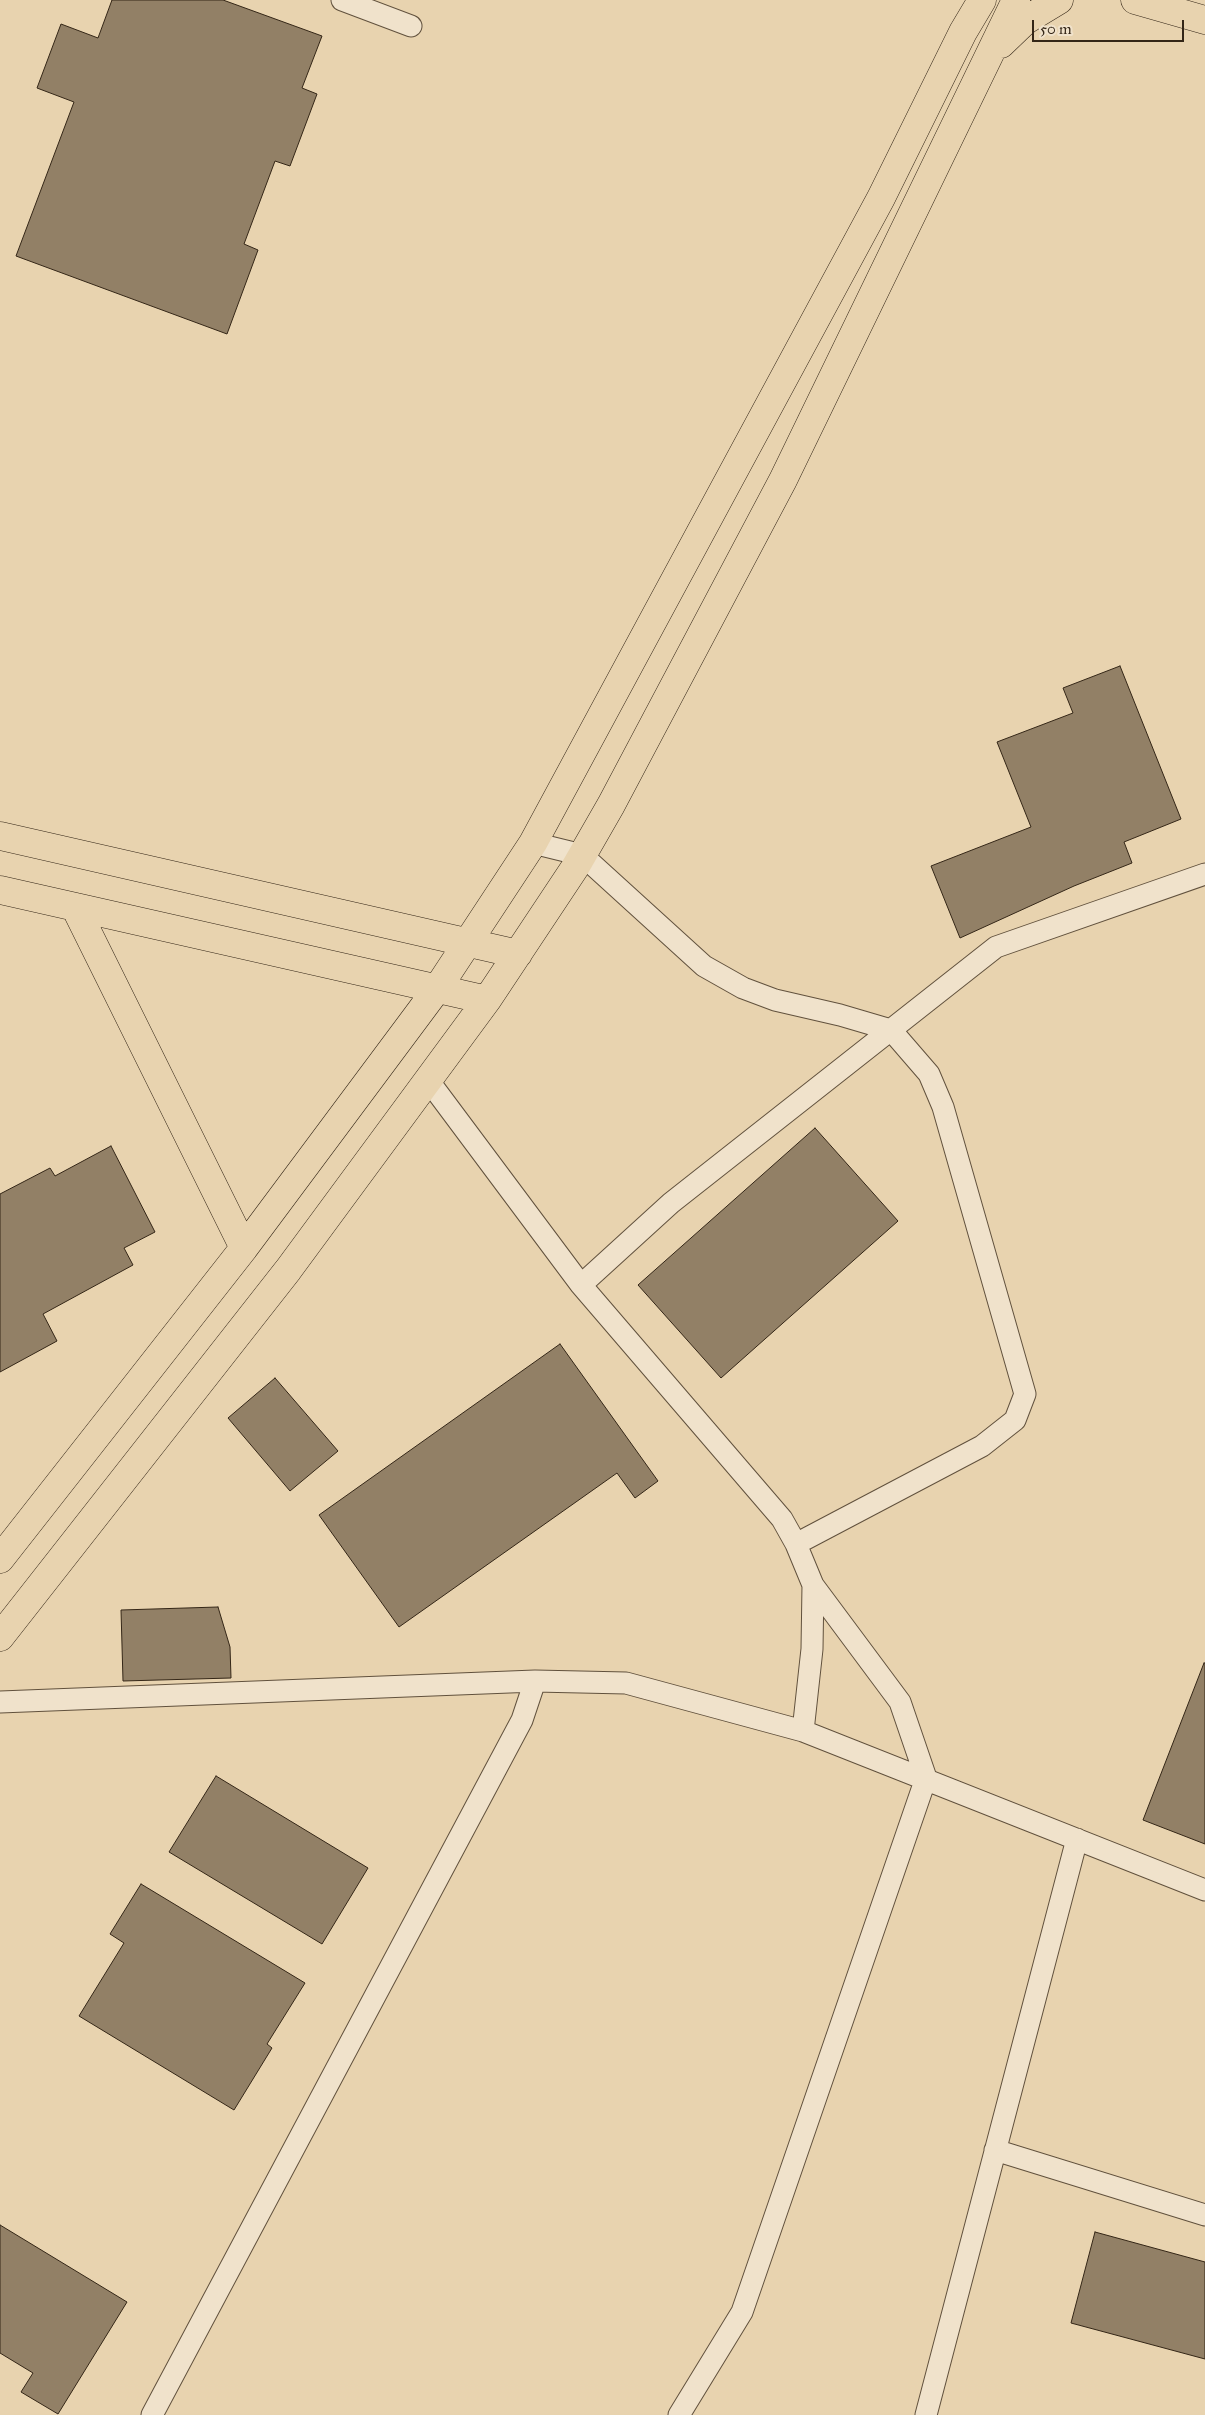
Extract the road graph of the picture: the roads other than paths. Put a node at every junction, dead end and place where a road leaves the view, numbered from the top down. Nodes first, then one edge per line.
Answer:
1 (342, 0) edge
2 (968, 0) edge
3 (982, 0) edge
4 (1016, 0) edge
5 (1060, 0) edge
6 (1135, 0) edge
7 (1176, 0) edge
8 (1205, 19) edge
9 (411, 26) dead end
10 (963, 32) junction
11 (990, 53) junction
12 (0, 836) edge
13 (533, 843) junction
14 (582, 856) junction
15 (1205, 874) edge
16 (0, 890) edge
17 (75, 907) junction
18 (467, 942) junction
19 (518, 954) junction
20 (437, 989) junction
21 (487, 1000) junction
22 (891, 1030) junction
23 (428, 1080) junction
24 (244, 1248) junction
25 (581, 1285) junction
26 (796, 1544) junction
27 (0, 1559) edge
28 (813, 1585) junction
29 (0, 1637) edge
30 (535, 1681) junction
31 (0, 1702) edge
32 (803, 1731) junction
33 (926, 1778) junction
34 (1077, 1838) junction
35 (1205, 1890) edge
36 (995, 2150) junction
37 (1205, 2214) edge
38 (152, 2415) edge
39 (679, 2415) edge
40 (926, 2415) edge

1 - 9 street
2 - 10 main road
3 - 10 main road
4 - 11 main road
5 - 11 main road
6 - 8 main road
7 - 8 main road
10 - 13 main road
11 - 14 main road
12 - 18 main road
13 - 14 street
13 - 18 main road
14 - 19 main road
14 - 22 street
15 - 22 street
16 - 17 main road
17 - 20 main road
17 - 24 main road
18 - 19 main road
18 - 20 main road
19 - 21 main road
20 - 21 main road
20 - 24 main road
21 - 23 main road
22 - 25 street
22 - 26 street
23 - 25 street
23 - 29 main road
24 - 27 main road
25 - 26 street
26 - 28 street
28 - 32 street
28 - 33 street
30 - 31 street
30 - 32 street
30 - 38 street
32 - 33 street
33 - 34 street
33 - 39 street
34 - 35 street
34 - 36 street
36 - 37 street
36 - 40 street

